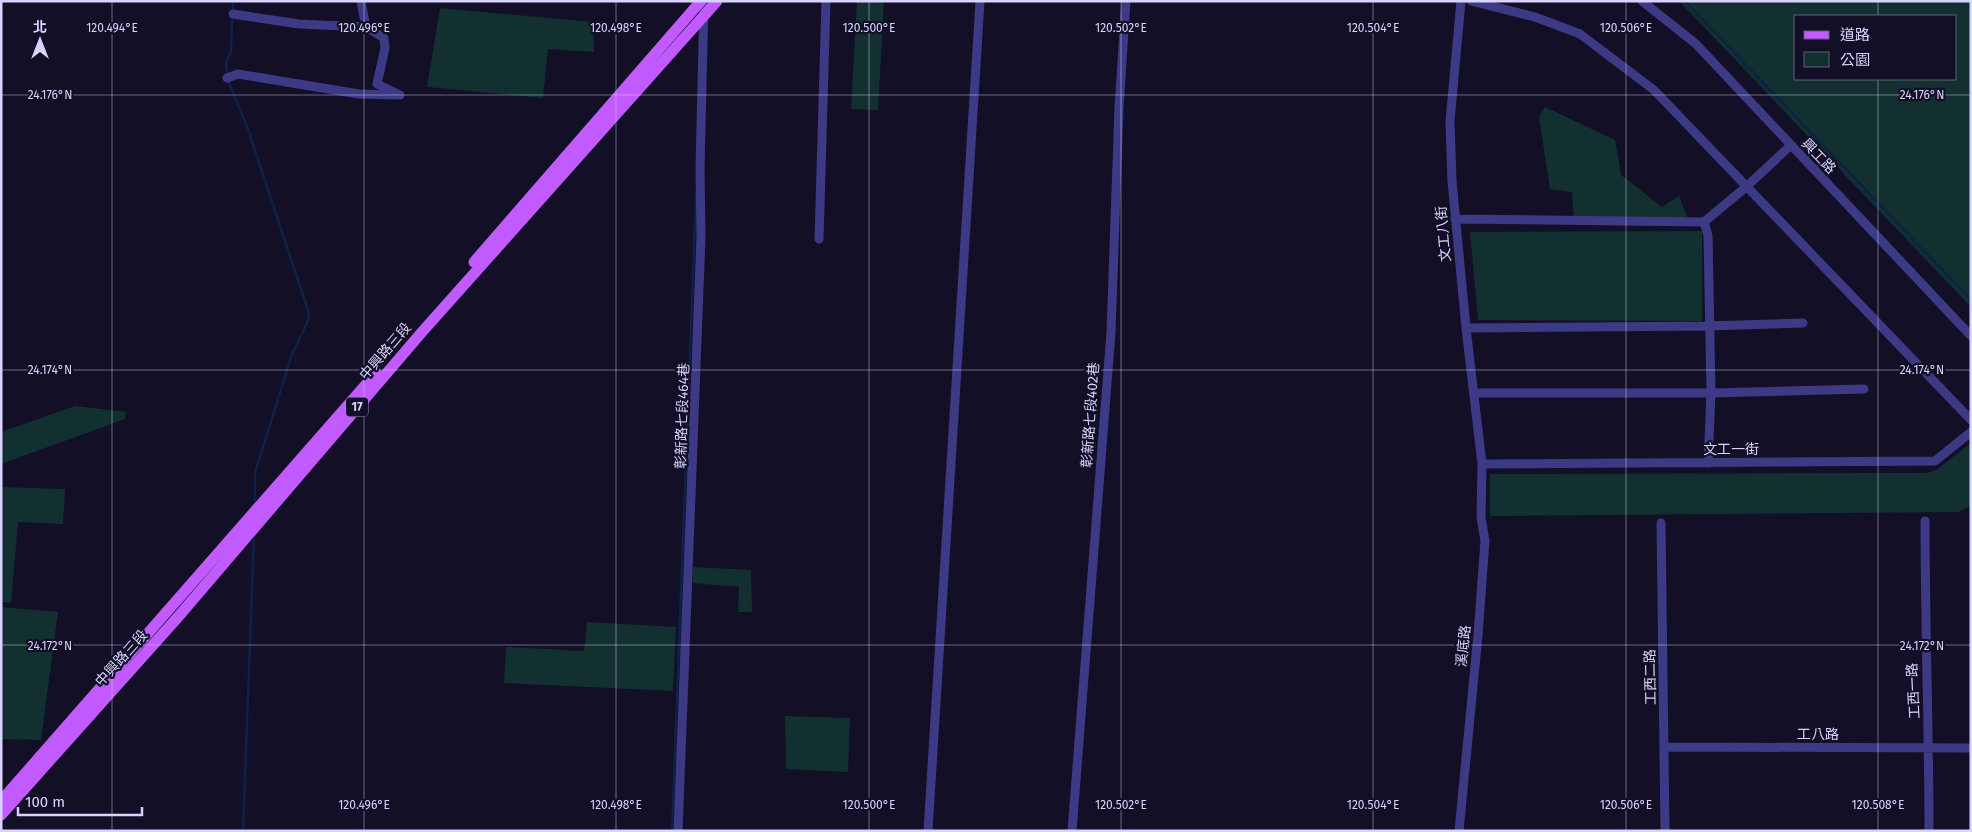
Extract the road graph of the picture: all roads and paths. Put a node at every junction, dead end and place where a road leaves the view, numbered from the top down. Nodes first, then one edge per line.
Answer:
1 (361, 1) edge
2 (702, 1) edge
3 (717, 1) edge
4 (826, 1) edge
5 (980, 1) edge
6 (1126, 1) edge
7 (1461, 1) edge
8 (1471, 1) edge
9 (1642, 1) edge
10 (233, 14) dead end
11 (704, 18) junction
12 (366, 27) junction
13 (227, 78) dead end
14 (1790, 146) junction
15 (1746, 187) junction
16 (1455, 220) junction
17 (1704, 222) junction
18 (819, 239) dead end
19 (1803, 323) dead end
20 (1708, 326) junction
21 (1466, 328) junction
22 (1971, 336) edge
23 (1864, 389) dead end
24 (1475, 393) junction
25 (1711, 393) junction
26 (1971, 420) edge
27 (1971, 432) edge
28 (1708, 463) junction
29 (1482, 464) junction
30 (1924, 521) dead end
31 (1662, 523) dead end
32 (1665, 747) junction
33 (1929, 748) junction
34 (1971, 748) edge
35 (1, 801) edge
36 (1, 815) edge
37 (678, 831) edge
38 (928, 831) edge
39 (1072, 831) edge
40 (1459, 831) edge
41 (1665, 831) edge
42 (1929, 831) edge

1 - 12 street
2 - 11 street, 彰新路七段464巷
2 - 35 main road, 中興路三段 / 17
3 - 11 main road, 中興路三段 / 17
4 - 18 street
5 - 38 street
6 - 39 street, 彰新路七段402巷
7 - 16 street, 文工八街
8 - 15 street
9 - 14 street, 興工路
10 - 12 street
11 - 36 main road, 中興路三段 / 17
11 - 37 street, 彰新路七段464巷
12 - 13 street
14 - 15 street
14 - 22 street, 興工路
15 - 17 street
15 - 26 street
16 - 17 street
16 - 21 street, 文工八街
17 - 20 street
19 - 20 street
20 - 21 street
20 - 25 street
21 - 24 street, 文工八街
23 - 25 street
24 - 25 street
24 - 29 street, 文工八街
25 - 28 street
27 - 28 street, 文工一街
28 - 29 street, 文工一街
29 - 40 street, 溪底路
30 - 33 street, 工西一路
31 - 32 street, 工西二路
32 - 33 street, 工八路
32 - 41 street, 工西二路
33 - 34 street, 工八路
33 - 42 street, 工西一路

